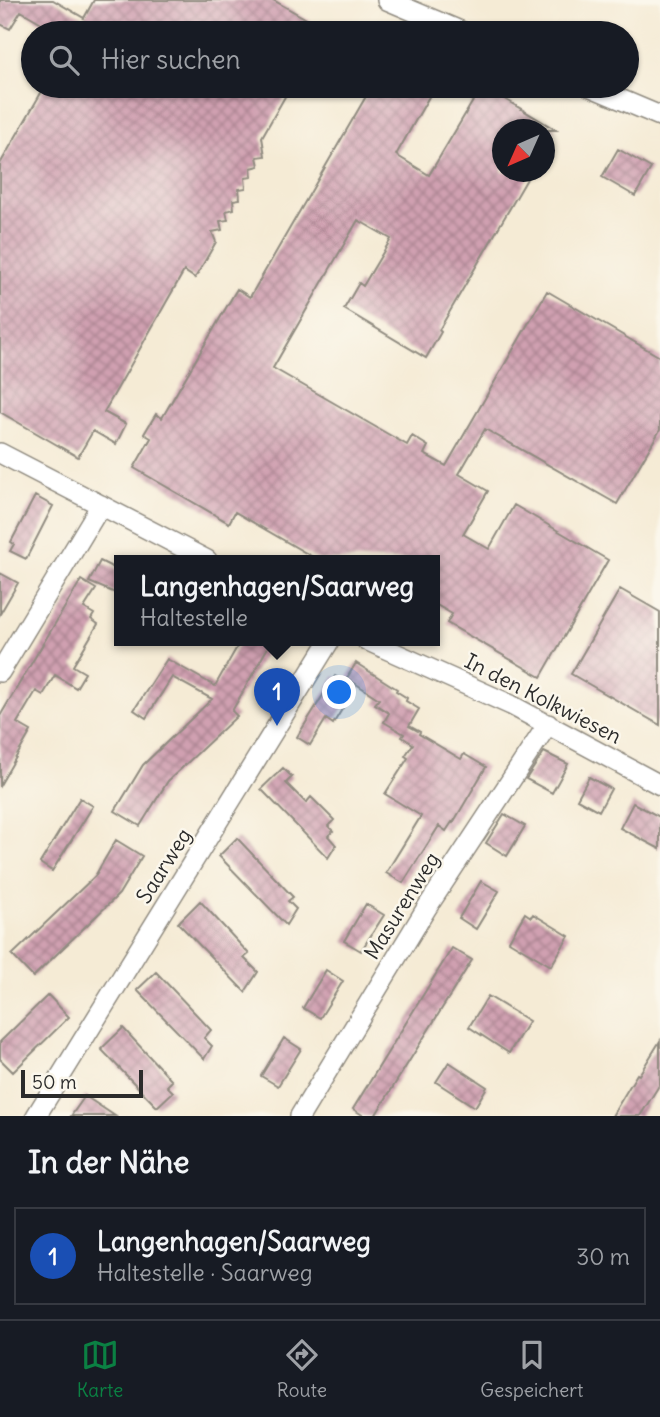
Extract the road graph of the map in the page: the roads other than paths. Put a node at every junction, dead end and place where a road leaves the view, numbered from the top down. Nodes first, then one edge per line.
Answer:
1 (387, 0) edge
2 (437, 21) edge
3 (617, 98) edge
4 (660, 116) edge
5 (0, 453) edge
6 (101, 505) junction
7 (197, 555) edge
8 (326, 646) edge
9 (379, 646) edge
10 (0, 672) edge
11 (548, 724) junction
12 (660, 785) edge
13 (36, 1116) edge
14 (300, 1116) edge

1 - 2 street
3 - 4 street
5 - 6 street
6 - 7 street
6 - 10 street
8 - 13 street, Saarweg
9 - 11 street, In den Kolkwiesen
11 - 12 street, In den Kolkwiesen
11 - 14 street, Masurenweg

